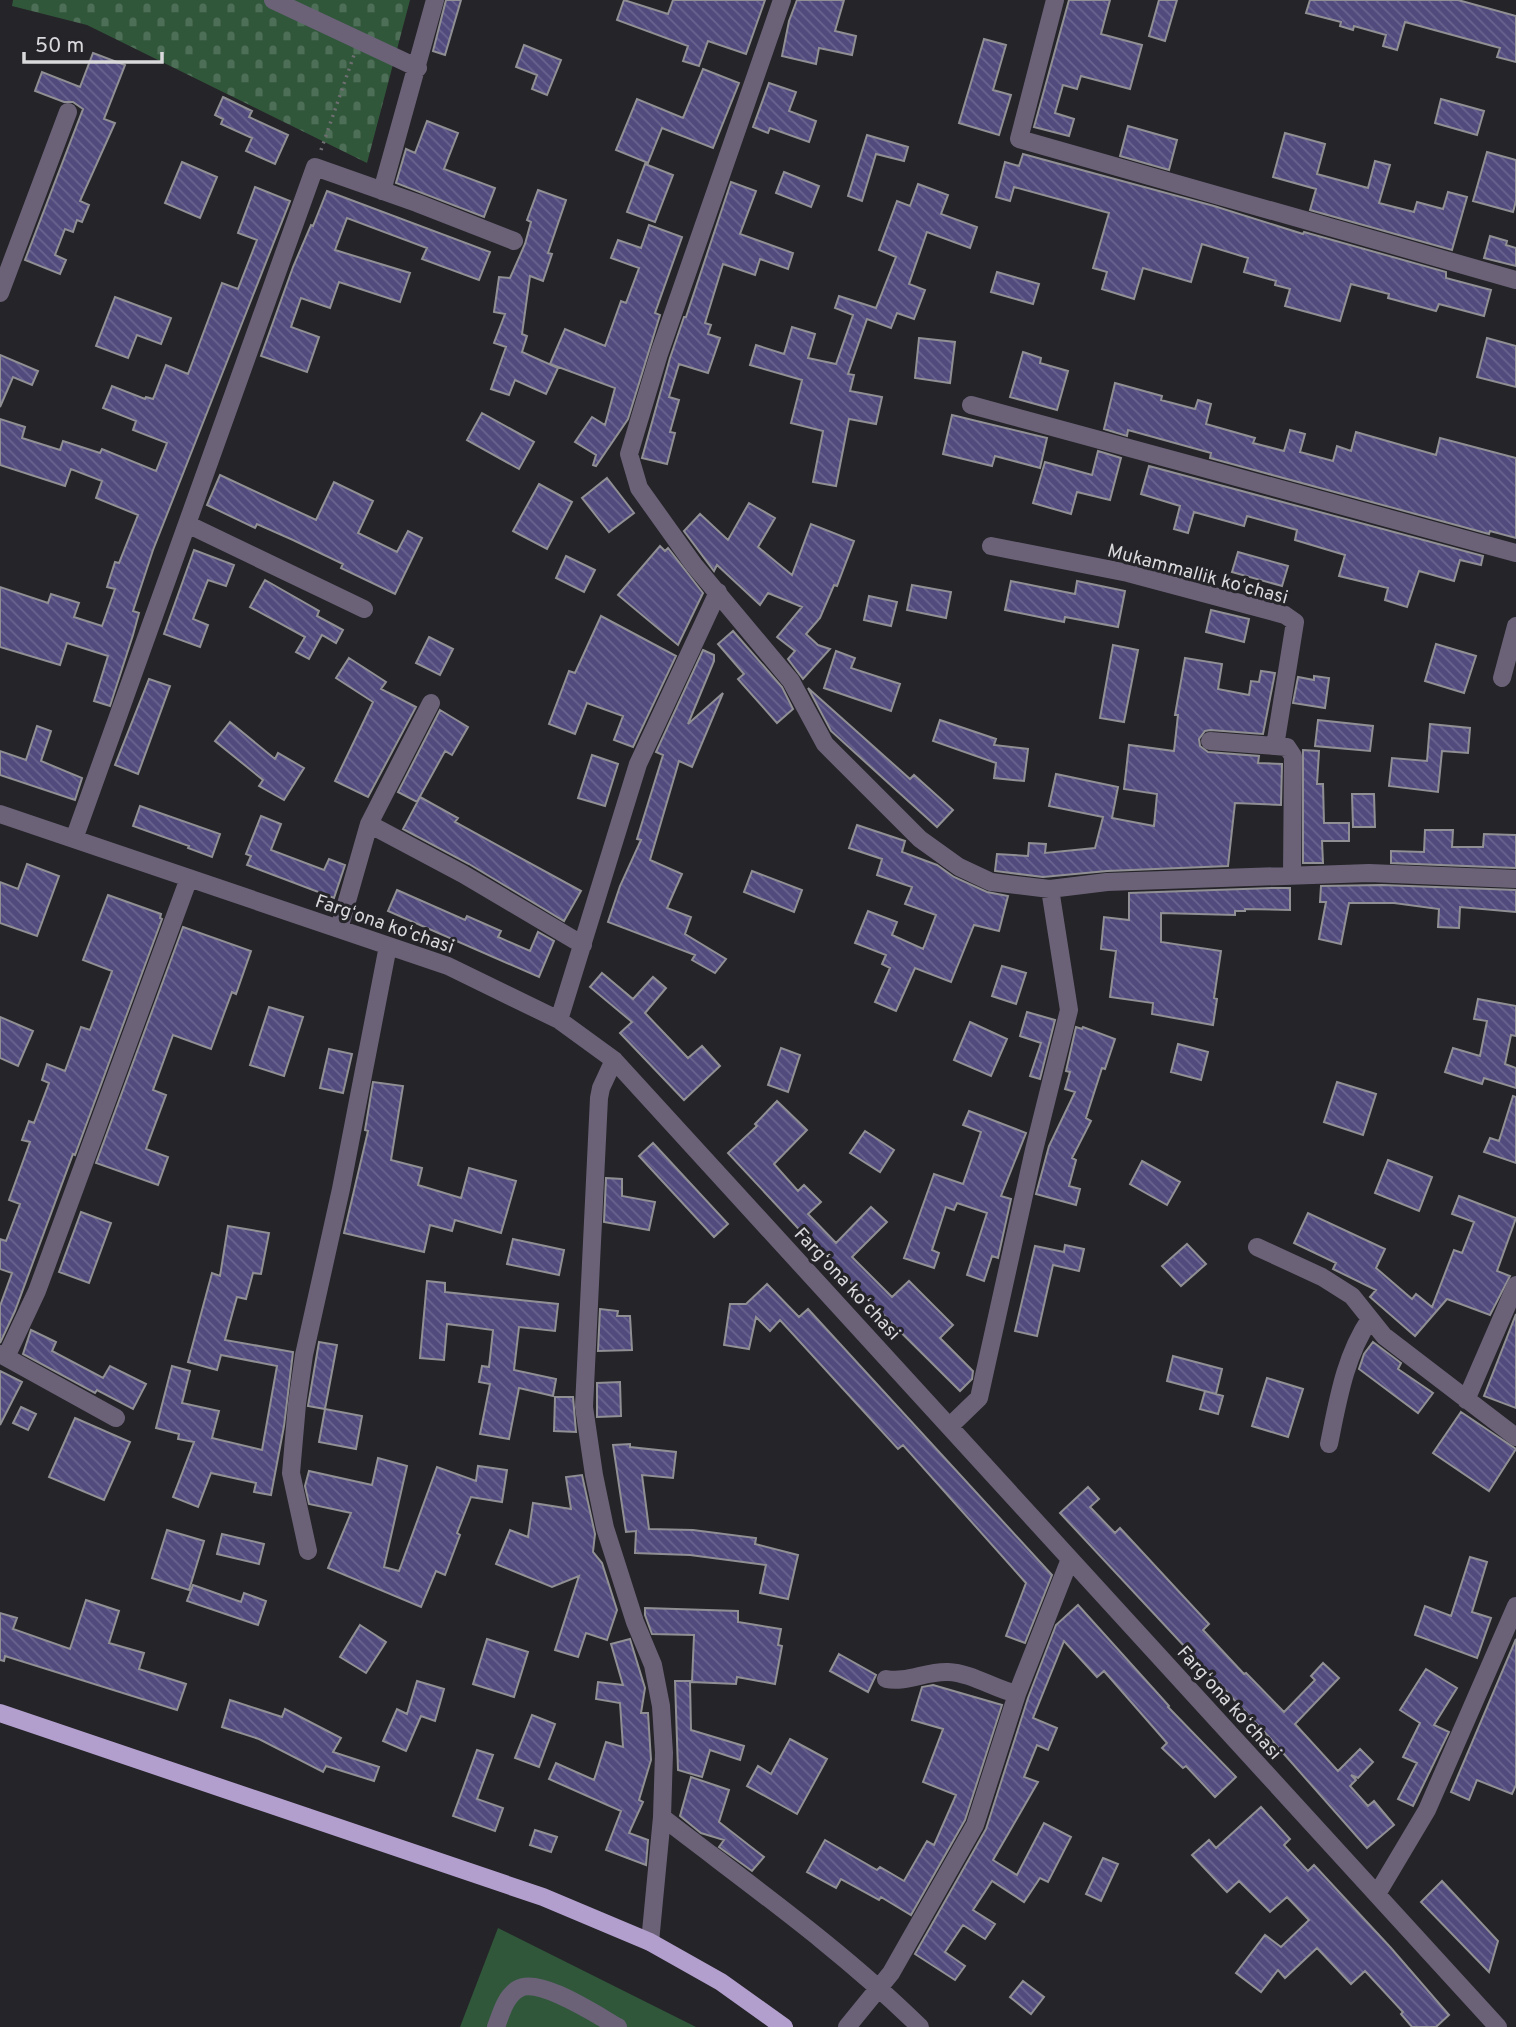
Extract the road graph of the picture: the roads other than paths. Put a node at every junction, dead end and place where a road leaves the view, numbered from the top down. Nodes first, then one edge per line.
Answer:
1 (273, 0) edge
2 (435, 0) edge
3 (782, 0) edge
4 (1055, 0) edge
5 (418, 68) junction
6 (68, 112) dead end
7 (382, 191) junction
8 (514, 241) dead end
9 (1516, 280) edge
10 (0, 293) edge
11 (971, 405) dead end
12 (187, 524) junction
13 (991, 546) dead end
14 (1516, 553) edge
15 (718, 592) junction
16 (364, 609) dead end
17 (1516, 626) edge
18 (1502, 678) dead end
19 (431, 703) dead end
20 (1210, 741) dead end
21 (1275, 746) junction
22 (0, 814) edge
23 (369, 824) junction
24 (74, 839) junction
25 (1292, 875) junction
26 (189, 878) junction
27 (1516, 879) edge
28 (1050, 889) junction
29 (340, 929) junction
30 (583, 945) junction
31 (388, 946) junction
32 (559, 1020) junction
33 (614, 1060) junction
34 (1257, 1247) dead end
35 (1516, 1285) edge
36 (1370, 1319) junction
37 (3, 1356) edge
38 (1466, 1400) junction
39 (116, 1418) dead end
40 (950, 1426) junction
41 (1516, 1437) edge
42 (1328, 1444) dead end
43 (308, 1551) dead end
44 (1070, 1559) junction
45 (1516, 1606) edge
46 (886, 1679) dead end
47 (1017, 1694) junction
48 (0, 1713) edge
49 (662, 1817) junction
50 (1377, 1894) junction
51 (650, 1942) junction
52 (879, 1987) junction
53 (496, 2027) edge
54 (618, 2027) edge
55 (784, 2027) edge
56 (847, 2027) edge
57 (920, 2027) edge
58 (1498, 2027) edge

1 - 5 street
2 - 5 street
3 - 15 street
4 - 9 street
5 - 7 street
6 - 10 street
7 - 8 street
7 - 12 street
11 - 14 street
12 - 16 street
12 - 24 street
13 - 21 street, Mukammallik koʻchasi
15 - 28 street
15 - 30 street
17 - 18 street
19 - 23 street
20 - 21 street
21 - 25 street
22 - 24 street, Fargʻona koʻchasi
23 - 29 street
23 - 30 street
24 - 26 street, Fargʻona koʻchasi
25 - 27 street
25 - 28 street
26 - 29 street, Fargʻona koʻchasi
26 - 37 street
28 - 40 street
29 - 31 street, Fargʻona koʻchasi
30 - 32 street
31 - 32 street, Fargʻona koʻchasi
31 - 43 street
32 - 33 street, Fargʻona koʻchasi
33 - 40 street, Fargʻona koʻchasi
33 - 49 street
34 - 36 street
35 - 38 street
36 - 38 street
36 - 42 street
37 - 39 street
38 - 41 street
40 - 44 street, Fargʻona koʻchasi
44 - 47 street
44 - 50 street, Fargʻona koʻchasi
45 - 50 street
46 - 47 street
47 - 52 street
48 - 51 main road
49 - 51 street
49 - 52 street
50 - 58 street, Fargʻona koʻchasi
51 - 55 main road
52 - 56 street
52 - 57 street
53 - 54 street

